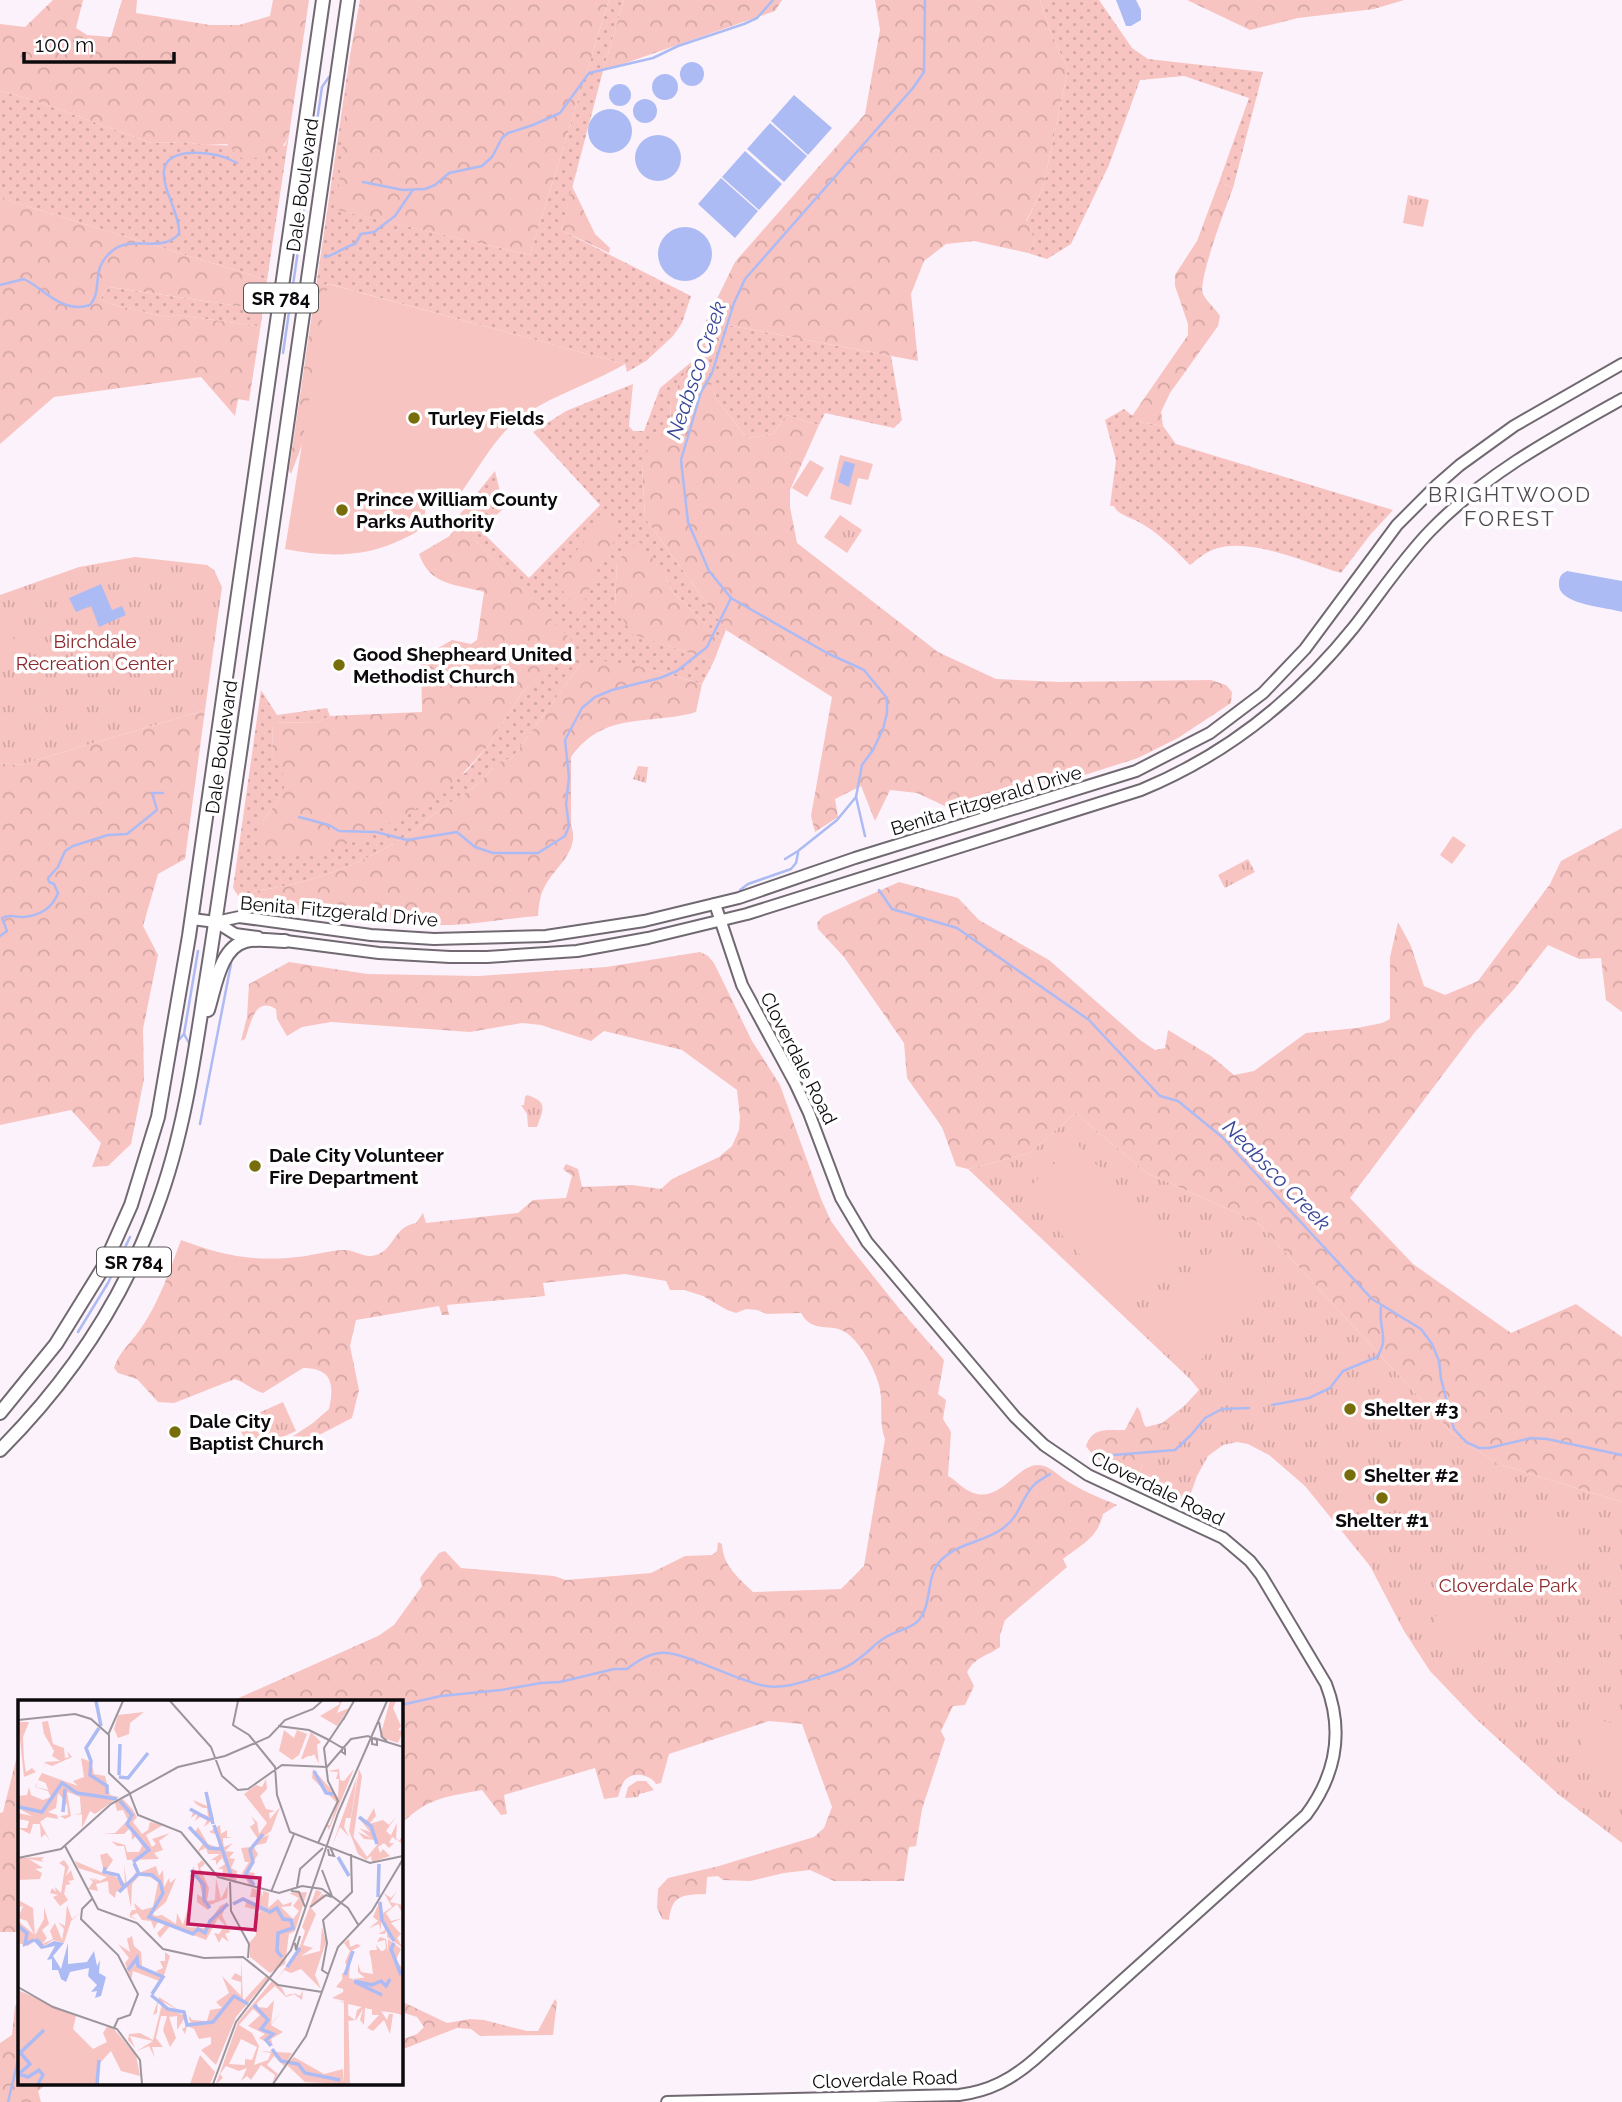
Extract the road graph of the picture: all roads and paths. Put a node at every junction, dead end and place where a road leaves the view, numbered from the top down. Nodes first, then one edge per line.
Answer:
1 (323, 0) edge
2 (348, 0) edge
3 (1622, 364) edge
4 (1622, 399) edge
5 (715, 904) junction
6 (191, 919) junction
7 (216, 922) junction
8 (721, 922) junction
9 (285, 941) junction
10 (197, 1040) junction
11 (0, 1413) edge
12 (0, 1450) edge
13 (667, 2102) edge

1 - 6 main road, Dale Boulevard / SR 784
2 - 7 main road, Dale Boulevard / SR 784
3 - 5 main road, Benita Fitzgerald Drive
4 - 8 main road, Benita Fitzgerald Drive
5 - 7 main road, Benita Fitzgerald Drive
5 - 8 main road, Cloverdale Road
6 - 7 main road, Benita Fitzgerald Drive
6 - 11 main road, Dale Boulevard / SR 784
7 - 9 main road, Benita Fitzgerald Drive
7 - 10 main road, Dale Boulevard / SR 784
8 - 9 main road, Benita Fitzgerald Drive
8 - 13 main road, Cloverdale Road
9 - 10 main road
10 - 12 main road, Dale Boulevard / SR 784

